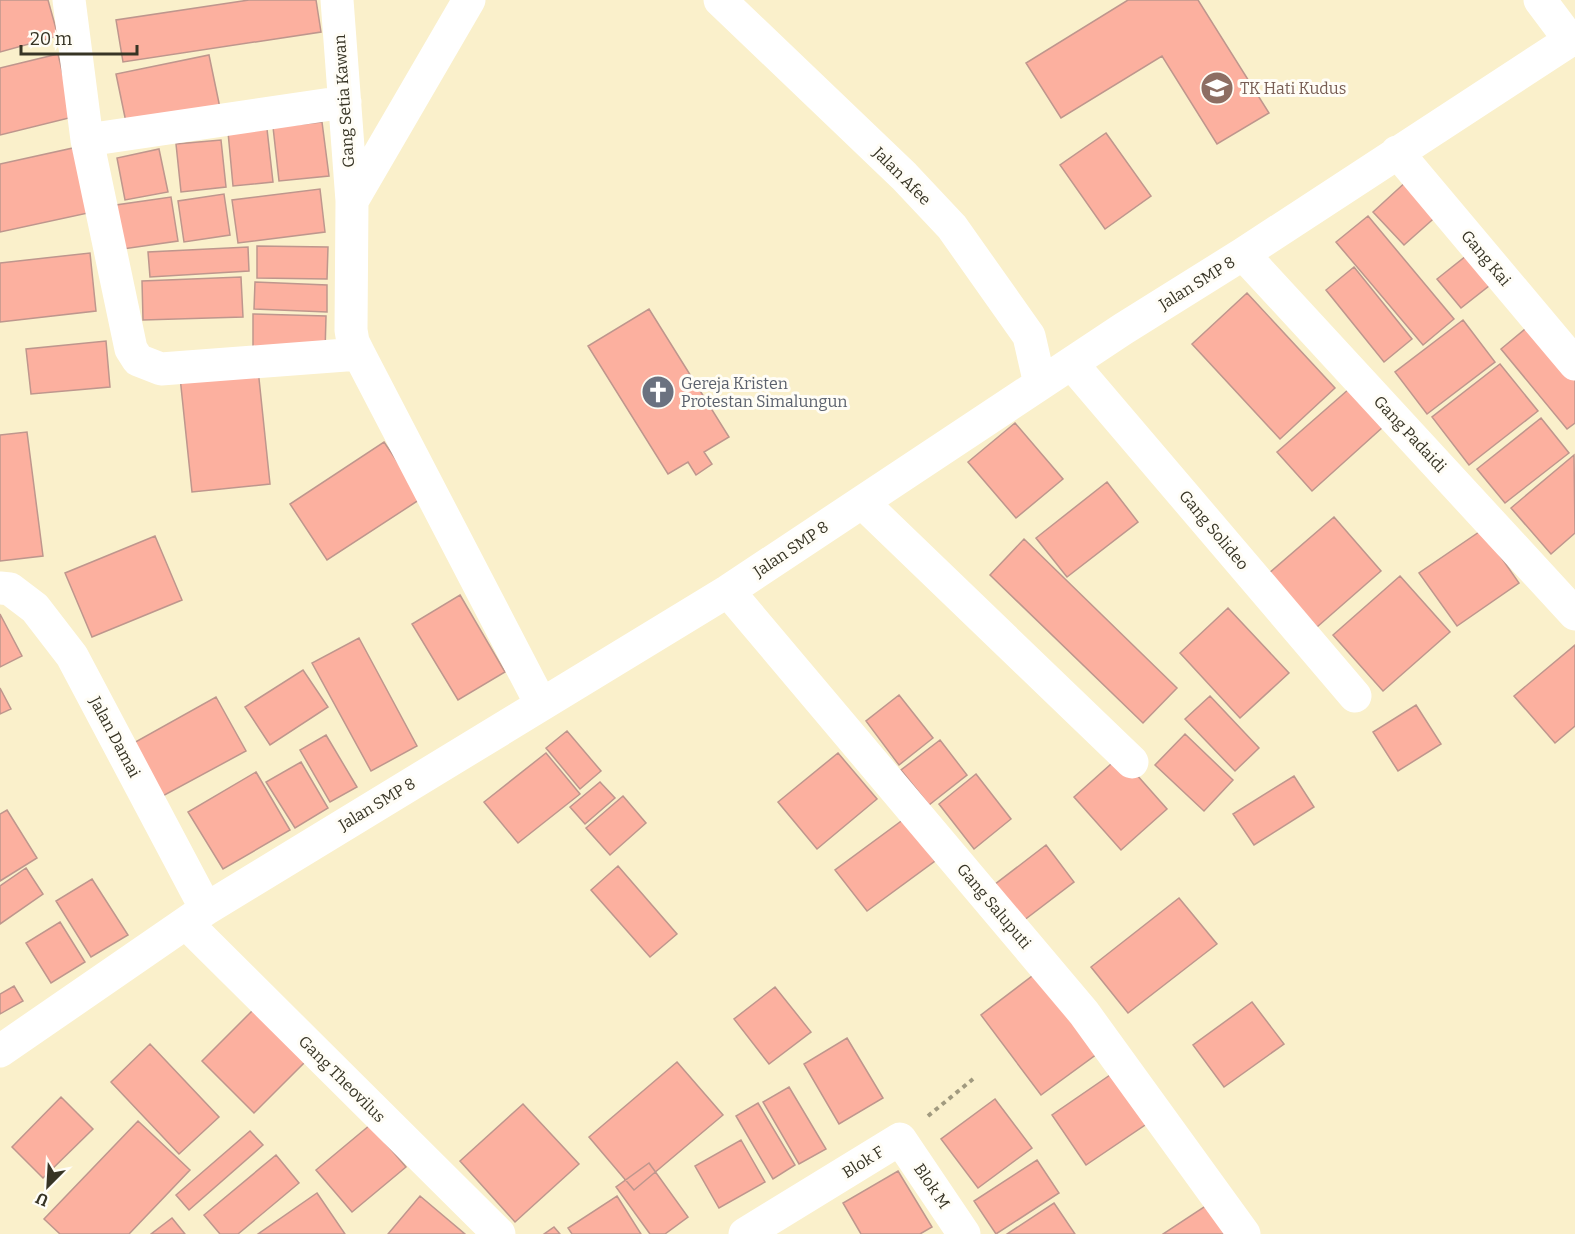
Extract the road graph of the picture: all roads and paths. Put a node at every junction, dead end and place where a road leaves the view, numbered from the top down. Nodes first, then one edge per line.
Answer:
1 (69, 0) edge
2 (337, 0) edge
3 (469, 0) edge
4 (720, 0) edge
5 (1540, 0) edge
6 (1572, 38) edge
7 (345, 102) junction
8 (87, 140) junction
9 (1397, 152) junction
10 (352, 201) junction
11 (1244, 254) junction
12 (359, 354) junction
13 (1072, 364) junction
14 (1575, 364) edge
15 (1040, 384) junction
16 (862, 502) junction
17 (0, 588) edge
18 (728, 591) junction
19 (1570, 599) edge
20 (1355, 696) dead end
21 (541, 704) junction
22 (1132, 762) dead end
23 (196, 916) junction
24 (0, 1051) edge
25 (973, 1079) dead end
26 (900, 1139) junction
27 (499, 1234) edge
28 (745, 1234) edge
29 (964, 1234) edge
30 (1244, 1234) edge

1 - 8 street
2 - 7 street, Gang Setia Kawan
3 - 10 street
4 - 15 street, Jalan Afee
5 - 6 street
6 - 9 street, Jalan SMP 8
7 - 8 street
7 - 10 street, Gang Setia Kawan
8 - 12 street
9 - 11 street, Jalan SMP 8
9 - 14 street, Gang Kai
10 - 12 street, Gang Setia Kawan
11 - 13 street, Jalan SMP 8
11 - 19 street, Gang Padaidi
12 - 21 street, Gang Setia Kawan
13 - 15 street, Jalan SMP 8
13 - 20 street, Gang Solideo
15 - 16 street, Jalan SMP 8
16 - 18 street, Jalan SMP 8
16 - 22 street
17 - 23 street, Jalan Damai
18 - 21 street, Jalan SMP 8
18 - 30 street, Gang Saluputi
21 - 23 street, Jalan SMP 8
23 - 24 street, Jalan SMP 8
23 - 27 street, Gang Theovilus
25 - 26 path, Blok F
26 - 28 street, Blok F
26 - 29 street, Blok M

